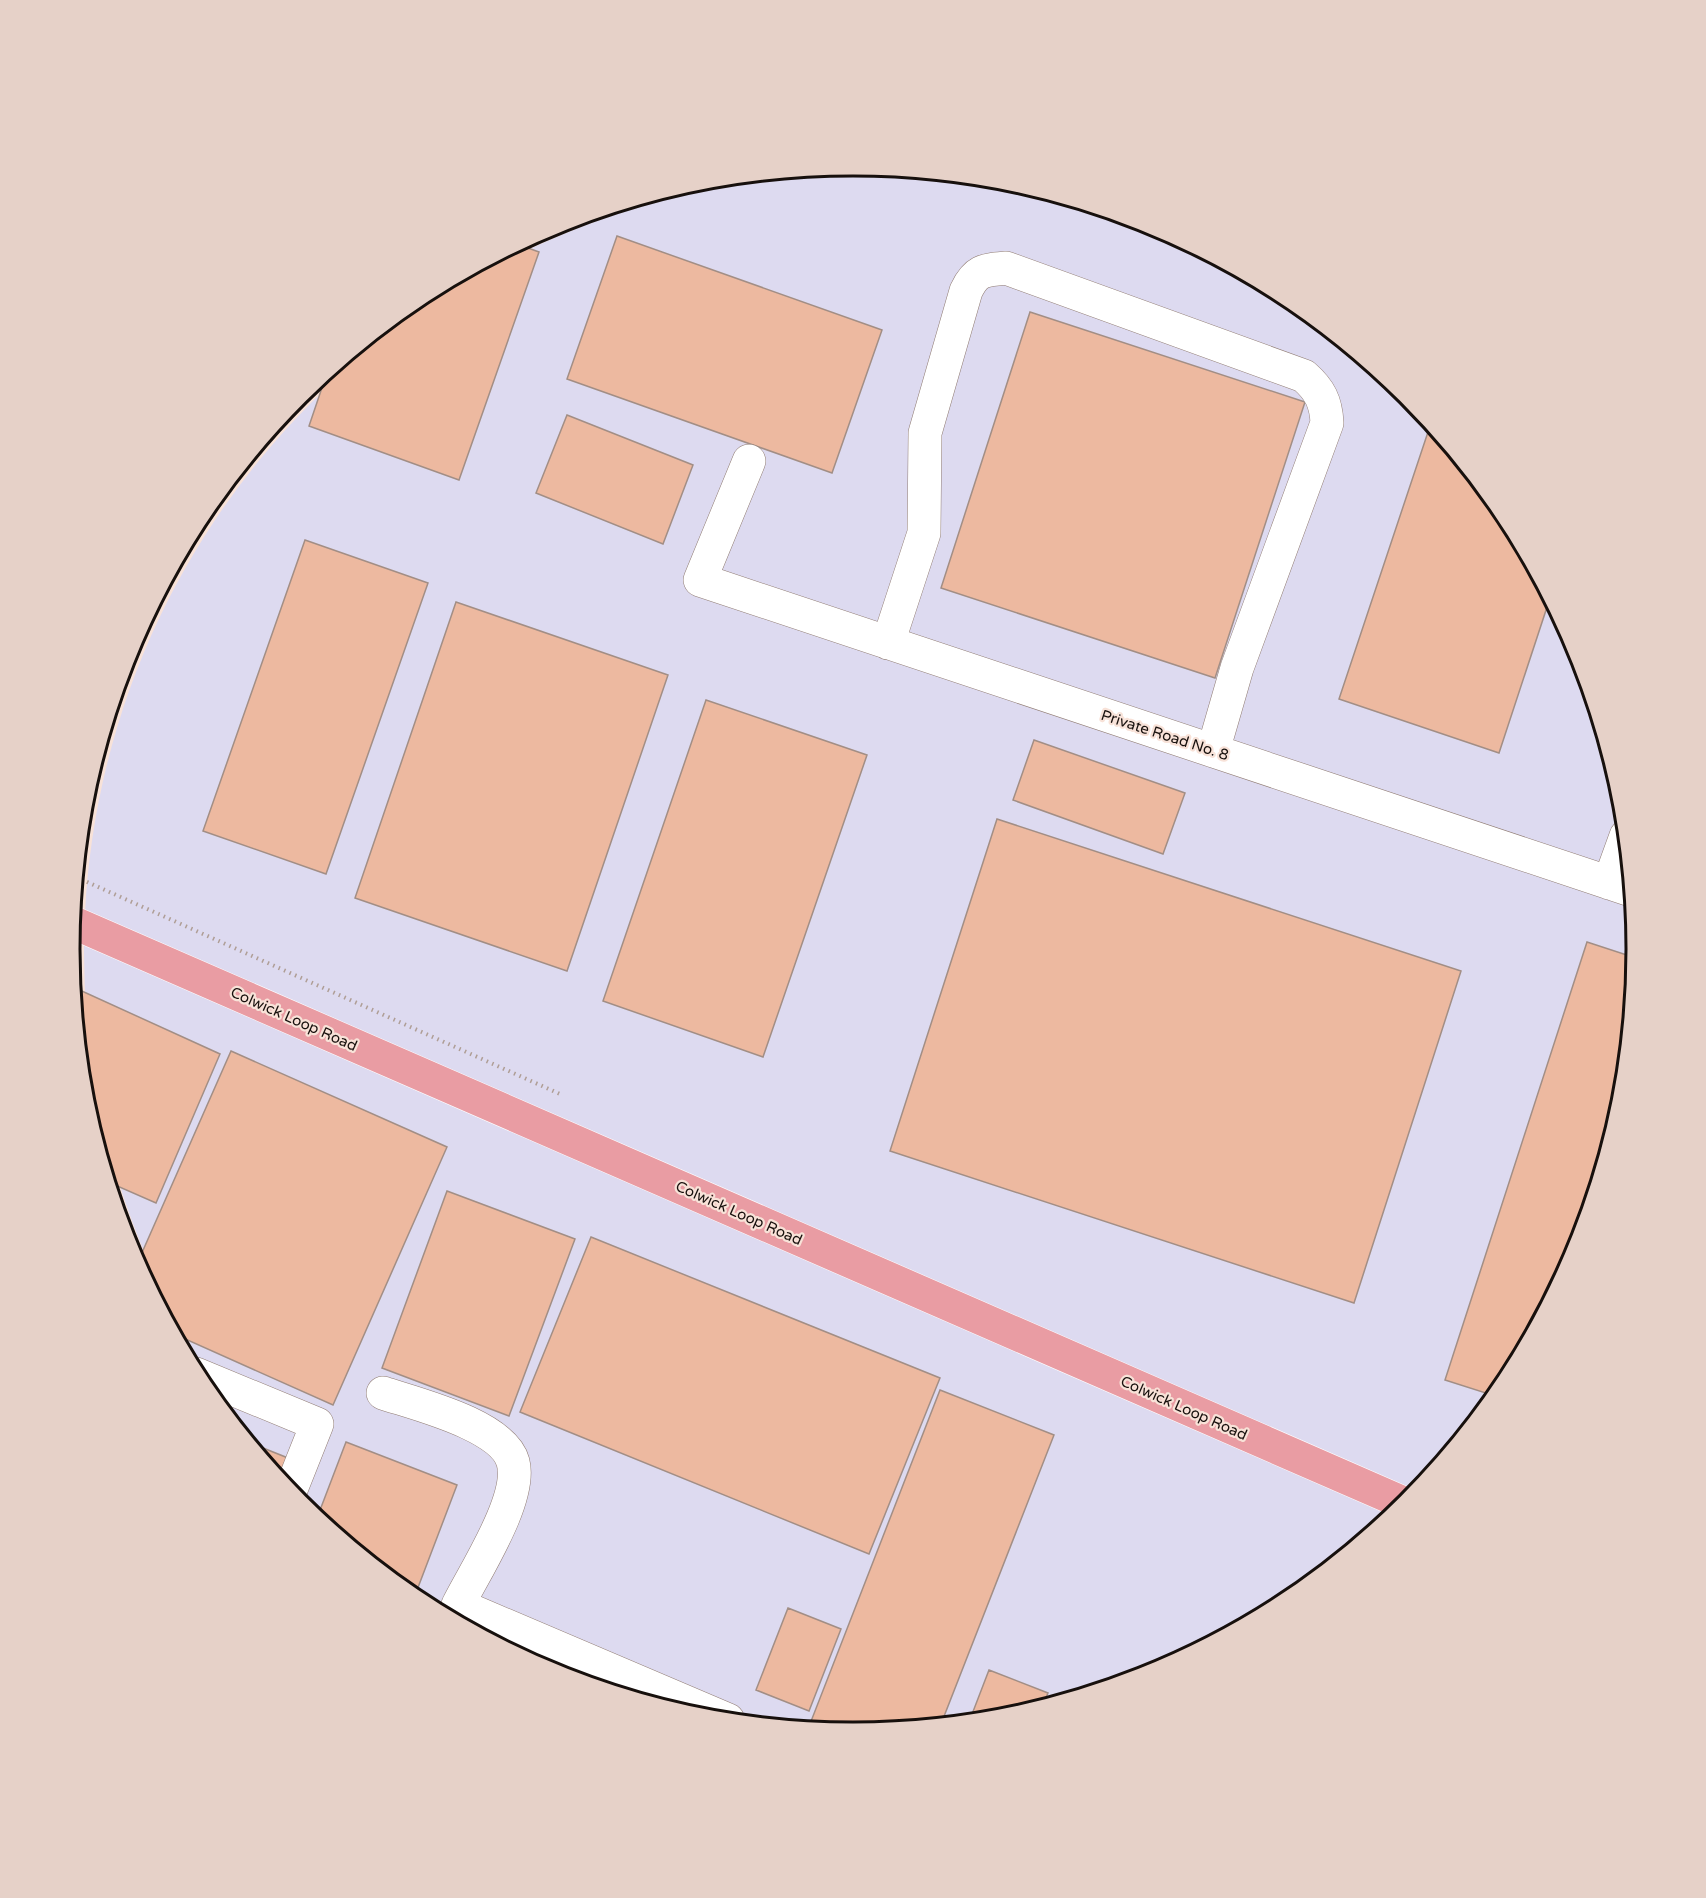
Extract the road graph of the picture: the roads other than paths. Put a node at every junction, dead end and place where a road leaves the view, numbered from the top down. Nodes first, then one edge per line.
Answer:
1 (750, 461) dead end
2 (888, 643) junction
3 (1213, 751) junction
4 (1622, 869) edge
5 (1620, 887) edge
6 (80, 926) edge
7 (211, 1380) edge
8 (383, 1393) dead end
9 (294, 1483) edge
10 (1396, 1500) edge
11 (456, 1612) edge
12 (691, 1705) edge

1 - 2 street, Private Road No. 8
2 - 3 street, Private Road No. 8
2 - 3 street
3 - 5 street, Private Road No. 8
4 - 5 street
6 - 10 main road, Colwick Loop Road
7 - 9 street
8 - 11 street
11 - 12 street

